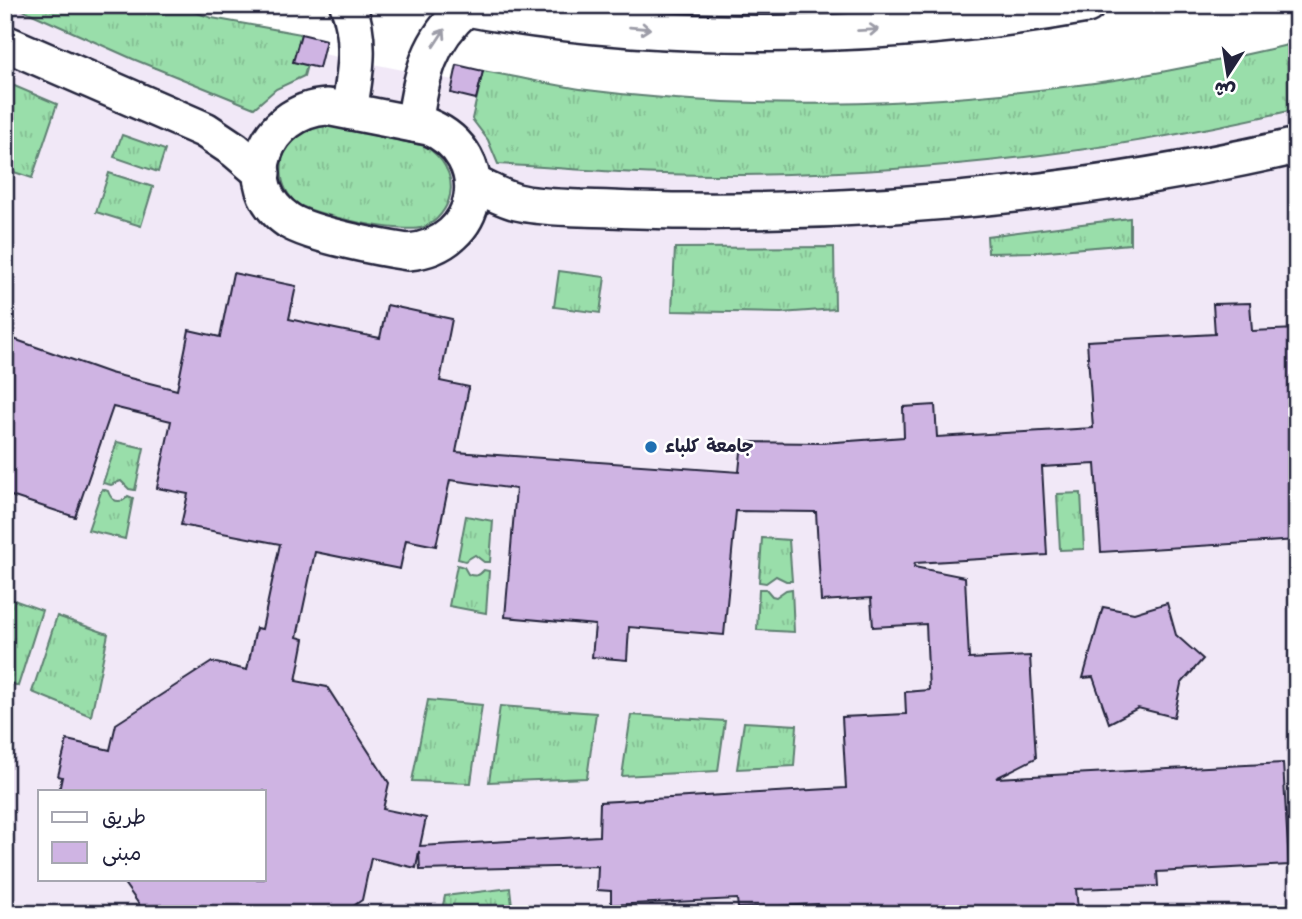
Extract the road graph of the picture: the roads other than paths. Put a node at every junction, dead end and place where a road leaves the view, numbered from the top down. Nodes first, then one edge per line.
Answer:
1 (348, 5) edge
2 (1087, 5) edge
3 (458, 7) edge
4 (5, 43) edge
5 (349, 111) junction
6 (414, 124) junction
7 (205, 130) junction
8 (271, 136) junction
9 (1297, 146) edge
10 (262, 173) junction
11 (473, 183) junction
12 (520, 203) junction
13 (466, 217) junction

1 - 5 street
3 -> 2 street
6 -> 3 street
4 - 7 street
5 - 6 street
5 - 8 street
6 - 11 street
7 - 8 street
7 - 10 street
8 - 10 street
9 - 12 street
10 - 13 street
11 - 12 street
11 - 13 street
12 - 13 street

